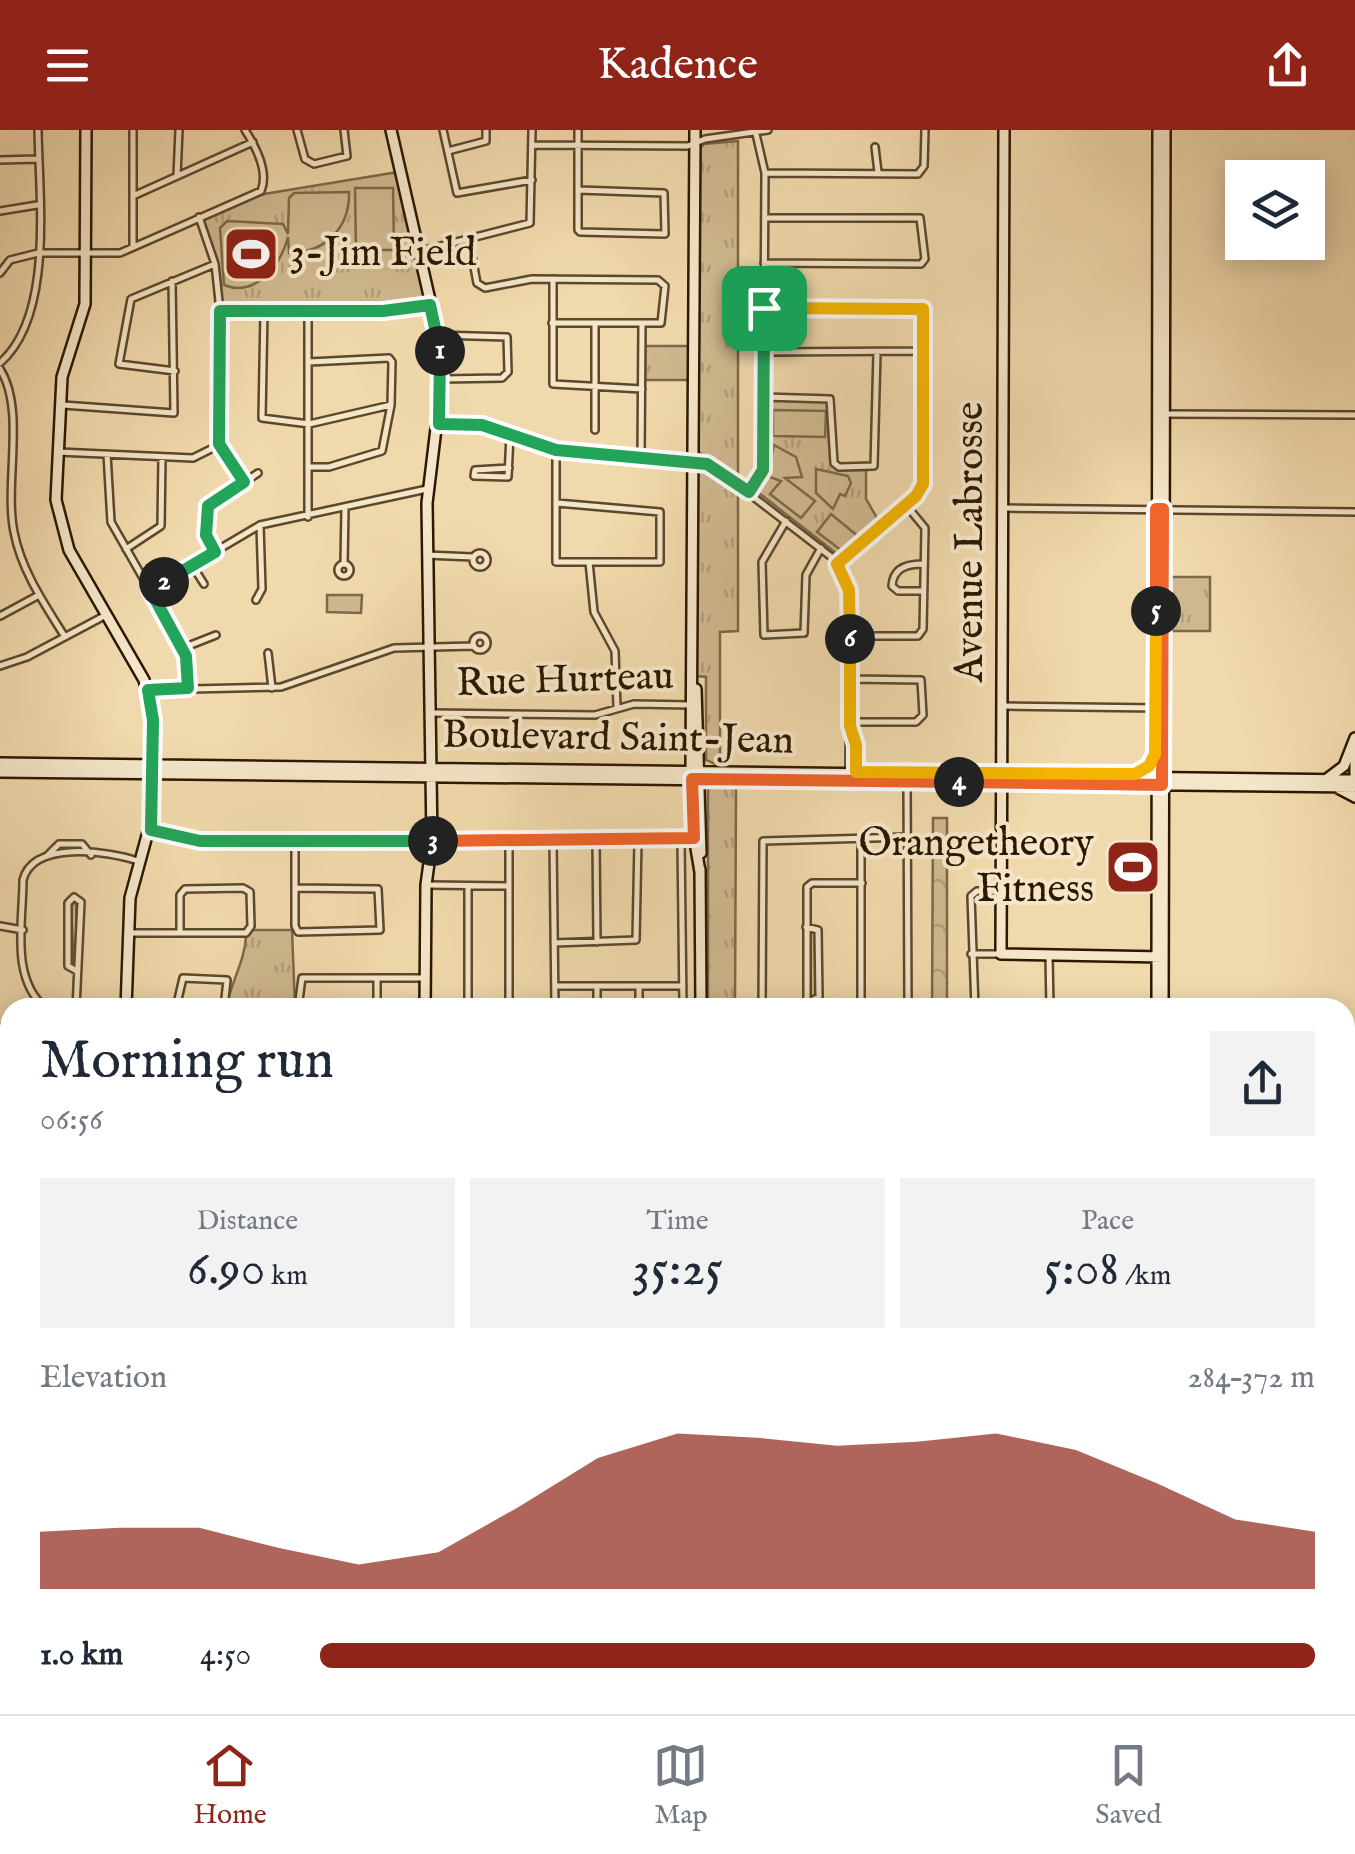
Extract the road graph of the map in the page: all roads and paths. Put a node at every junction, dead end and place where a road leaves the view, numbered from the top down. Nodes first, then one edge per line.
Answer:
1 (38, 130) edge
2 (86, 130) edge
3 (133, 130) edge
4 (179, 130) edge
5 (245, 130) edge
6 (297, 130) edge
7 (344, 130) edge
8 (391, 130) edge
9 (443, 130) edge
10 (486, 130) edge
11 (532, 130) edge
12 (578, 130) edge
13 (695, 130) edge
14 (768, 130) edge
15 (925, 130) edge
16 (1004, 130) edge
17 (1162, 130) edge
18 (756, 134) junction
19 (253, 142) junction
20 (694, 142) junction
21 (532, 145) junction
22 (578, 146) junction
23 (874, 147) dead end
24 (448, 150) junction
25 (38, 159) junction
26 (0, 160) edge
27 (878, 172) junction
28 (765, 173) junction
29 (177, 176) junction
30 (532, 180) junction
31 (578, 190) junction
32 (133, 196) junction
33 (37, 204) junction
34 (0, 210) edge
35 (199, 218) junction
36 (764, 218) junction
37 (469, 240) junction
38 (133, 247) junction
39 (419, 251) junction
40 (38, 253) junction
41 (86, 254) junction
42 (764, 263) junction
43 (214, 264) junction
44 (0, 273) edge
45 (172, 280) junction
46 (552, 280) junction
47 (430, 305) junction
48 (764, 308) junction
49 (220, 311) junction
50 (264, 311) junction
51 (308, 311) junction
52 (552, 323) junction
53 (595, 324) junction
54 (642, 324) junction
55 (438, 335) junction
56 (764, 352) junction
57 (923, 352) junction
58 (876, 353) junction
59 (308, 362) junction
60 (0, 366) edge
61 (175, 371) junction
62 (442, 379) junction
63 (596, 388) junction
64 (642, 389) junction
65 (764, 397) junction
66 (60, 404) junction
67 (391, 405) junction
68 (1160, 414) junction
69 (1355, 415) edge
70 (309, 424) junction
71 (439, 424) junction
72 (596, 430) dead end
73 (510, 435) junction
74 (219, 444) junction
75 (556, 450) junction
76 (58, 452) junction
77 (107, 454) junction
78 (162, 458) junction
79 (641, 458) junction
80 (693, 462) junction
81 (309, 467) junction
82 (509, 468) junction
83 (258, 474) dead end
84 (244, 482) junction
85 (428, 488) junction
86 (749, 492) junction
87 (557, 503) junction
88 (906, 505) junction
89 (344, 508) junction
90 (1002, 508) junction
91 (1160, 509) junction
92 (1355, 512) edge
93 (308, 517) junction
94 (786, 521) junction
95 (260, 526) junction
96 (821, 548) junction
97 (126, 549) junction
98 (215, 552) junction
99 (426, 555) junction
100 (473, 556) dead end
101 (589, 562) junction
102 (344, 564) dead end
103 (837, 564) junction
104 (922, 564) junction
105 (192, 565) junction
106 (204, 584) dead end
107 (150, 590) junction
108 (923, 591) junction
109 (39, 596) junction
110 (256, 600) dead end
111 (106, 614) junction
112 (0, 616) edge
113 (216, 635) dead end
114 (850, 636) junction
115 (66, 637) junction
116 (474, 646) dead end
117 (428, 647) junction
118 (183, 648) junction
119 (268, 653) dead end
120 (0, 666) edge
121 (850, 679) junction
122 (188, 688) junction
123 (272, 688) junction
124 (148, 690) junction
125 (696, 705) junction
126 (617, 706) junction
127 (1001, 706) junction
128 (1159, 708) junction
129 (432, 713) junction
130 (850, 724) junction
131 (1355, 738) edge
132 (1355, 751) edge
133 (1155, 754) junction
134 (0, 763) edge
135 (152, 769) junction
136 (553, 769) junction
137 (0, 772) edge
138 (432, 772) junction
139 (1103, 774) junction
140 (1135, 774) junction
141 (696, 775) junction
142 (853, 777) junction
143 (536, 778) junction
144 (907, 778) junction
145 (1000, 778) junction
146 (1328, 778) junction
147 (1159, 779) junction
148 (1355, 780) edge
149 (1080, 784) junction
150 (1122, 784) junction
151 (1336, 787) junction
152 (1355, 797) edge
153 (1155, 802) junction
154 (151, 830) junction
155 (908, 837) junction
156 (694, 838) junction
157 (861, 838) junction
158 (638, 840) junction
159 (682, 840) junction
160 (296, 841) junction
161 (432, 841) junction
162 (596, 841) junction
163 (509, 842) junction
164 (554, 842) junction
165 (141, 862) junction
166 (700, 872) junction
167 (862, 883) junction
168 (426, 886) junction
169 (468, 886) junction
170 (509, 886) junction
171 (296, 888) junction
172 (1001, 891) junction
173 (0, 926) edge
174 (806, 927) junction
175 (23, 930) junction
176 (130, 933) junction
177 (180, 933) junction
178 (597, 942) junction
179 (554, 943) junction
180 (972, 954) junction
181 (1002, 954) junction
182 (1049, 956) junction
183 (1160, 957) junction
184 (77, 972) junction
185 (377, 978) junction
186 (425, 978) junction
187 (554, 986) junction
188 (597, 986) junction
189 (639, 986) junction
190 (683, 986) junction
191 (38, 998) edge
192 (76, 998) edge
193 (127, 998) edge
194 (179, 998) edge
195 (225, 998) edge
196 (299, 998) edge
197 (377, 998) edge
198 (425, 998) edge
199 (468, 998) edge
200 (509, 998) edge
201 (555, 998) edge
202 (597, 998) edge
203 (639, 998) edge
204 (683, 998) edge
205 (702, 998) edge
206 (762, 998) edge
207 (807, 998) edge
208 (818, 998) edge
209 (861, 998) edge
210 (908, 998) edge
211 (974, 998) edge
212 (1050, 998) edge
213 (1160, 998) edge

1 - 25 street
2 - 41 street
3 - 32 street
4 - 29 street
5 - 19 street
6 - 7 street
8 - 39 street
9 - 24 street
10 - 24 street
11 - 21 street
12 - 22 street
13 - 20 street
14 - 18 street
15 - 27 street
16 - 90 street, Avenue Labrosse
17 - 68 street
18 - 20 street
18 - 28 street
19 - 29 street
19 - 35 street
20 - 22 street
20 - 80 street
21 - 22 street
21 - 30 street
22 - 31 street
23 - 27 street
24 - 30 street
25 - 26 street
25 - 33 street
27 - 28 street
28 - 36 street
29 - 32 street
30 - 37 street
31 - 31 street
32 - 38 street
33 - 34 street
33 - 40 street
35 - 38 street
35 - 43 street
36 - 42 street
36 - 42 street
37 - 39 street
37 - 46 street
38 - 41 street
39 - 47 street
40 - 41 street
40 - 44 street
40 - 60 street
41 - 66 street
42 - 48 street
43 - 45 street
43 - 49 street
45 - 61 street
45 - 61 street
46 - 52 street
46 - 54 street
47 - 51 street
47 - 55 street
48 - 56 street
48 - 57 street
49 - 50 street
49 - 74 street
50 - 51 street
50 - 70 street
51 - 59 street
52 - 53 street
52 - 63 street
53 - 54 street
53 - 63 street
54 - 64 street
55 - 62 street
55 - 62 street
56 - 58 street
56 - 65 street
57 - 58 street
57 - 88 street
58 - 65 street
59 - 67 street
59 - 70 street
60 - 109 street
61 - 66 street
62 - 71 street
63 - 64 street
63 - 72 street
64 - 79 street
65 - 86 street
66 - 76 street
67 - 70 street
67 - 81 street
68 - 69 street
68 - 91 street
70 - 81 street
71 - 73 street
71 - 85 street
73 - 75 street
73 - 82 street
74 - 78 street
74 - 84 street
75 - 79 street
75 - 87 street
76 - 77 street
76 - 111 street
77 - 78 street
77 - 97 street
78 - 97 street
79 - 80 street
80 - 86 street
80 - 125 street
81 - 93 street
82 - 82 street
83 - 84 street
84 - 98 street
85 - 89 street
85 - 99 street
86 - 94 street
87 - 101 street
87 - 101 street
88 - 103 street
88 - 104 street
89 - 93 street
89 - 102 street
90 - 91 street
90 - 127 street, Avenue Labrosse
91 - 92 street
91 - 128 street
93 - 95 street
94 - 96 street
94 - 96 street
95 - 98 street
95 - 110 street
96 - 103 street
97 - 107 street
98 - 105 street
99 - 100 street
99 - 117 street
101 - 126 street
103 - 114 street
104 - 108 street
104 - 108 street
105 - 106 street
105 - 107 street
107 - 118 street
108 - 114 street
109 - 112 street
109 - 115 street
111 - 115 street
111 - 124 street
113 - 118 street
114 - 121 street
115 - 120 street
116 - 117 street
117 - 123 street
117 - 129 street
118 - 122 street
119 - 123 street
121 - 130 street
121 - 130 street
122 - 123 street
122 - 124 street
124 - 135 street
125 - 126 street, Rue Hurteau
125 - 141 street
126 - 129 street, Rue Hurteau
127 - 128 street
127 - 145 street, Avenue Labrosse
128 - 133 street
128 - 147 street
129 - 138 street
130 - 142 street
131 - 146 street
132 - 148 street
133 - 140 street
133 - 147 street
134 - 135 street, Boulevard Saint-Jean
135 - 137 street, Boulevard Saint-Jean
135 - 138 street, Boulevard Saint-Jean
135 - 154 street
136 - 138 street, Boulevard Saint-Jean
136 - 141 street, Boulevard Saint-Jean
136 - 143 street
138 - 143 street, Boulevard Saint-Jean
138 - 161 street
139 - 140 street, Boulevard Saint-Jean
139 - 145 street, Boulevard Saint-Jean
139 - 149 street
140 - 147 street, Boulevard Saint-Jean
141 - 142 street, Boulevard Saint-Jean
141 - 143 street, Boulevard Saint-Jean
141 - 156 street
141 - 166 street
142 - 144 street, Boulevard Saint-Jean
144 - 145 street, Boulevard Saint-Jean
144 - 155 street
145 - 149 street, Boulevard Saint-Jean
145 - 172 street, Avenue Labrosse
146 - 147 street, Boulevard Saint-Jean
146 - 148 street, Boulevard Saint-Jean
147 - 150 street, Boulevard Saint-Jean
147 - 151 street, Boulevard Saint-Jean
147 - 153 street
147 - 183 street
148 - 151 street, Boulevard Saint-Jean
149 - 150 street, Boulevard Saint-Jean
150 - 153 street
151 - 152 street
153 - 183 street
154 - 160 street
154 - 165 street
155 - 157 street
155 - 210 street
156 - 159 street
156 - 166 street
157 - 167 street
157 - 206 street
158 - 159 street
158 - 162 street
158 - 178 street
159 - 190 street
160 - 161 street
160 - 171 street
161 - 163 street
161 - 168 street
162 - 164 street
162 - 178 street
163 - 164 street
163 - 170 street
164 - 179 street
165 - 175 street
165 - 176 street
166 - 205 street
167 - 174 street
167 - 209 street
168 - 169 street
168 - 186 street
169 - 170 street
169 - 199 street
170 - 200 street
171 - 171 street
172 - 180 street
172 - 181 street, Avenue Labrosse
173 - 175 street
174 - 207 street
174 - 208 street
175 - 191 street
176 - 177 street
176 - 193 street
177 - 177 street
178 - 179 street
179 - 187 street
180 - 181 street
180 - 211 street
181 - 182 street
182 - 183 street
182 - 212 street
183 - 213 street
184 - 184 street
184 - 192 street
185 - 186 street
185 - 196 street
185 - 197 street
186 - 198 street
187 - 188 street
187 - 201 street
188 - 189 street
188 - 202 street
189 - 190 street
189 - 203 street
190 - 204 street
194 - 195 street

